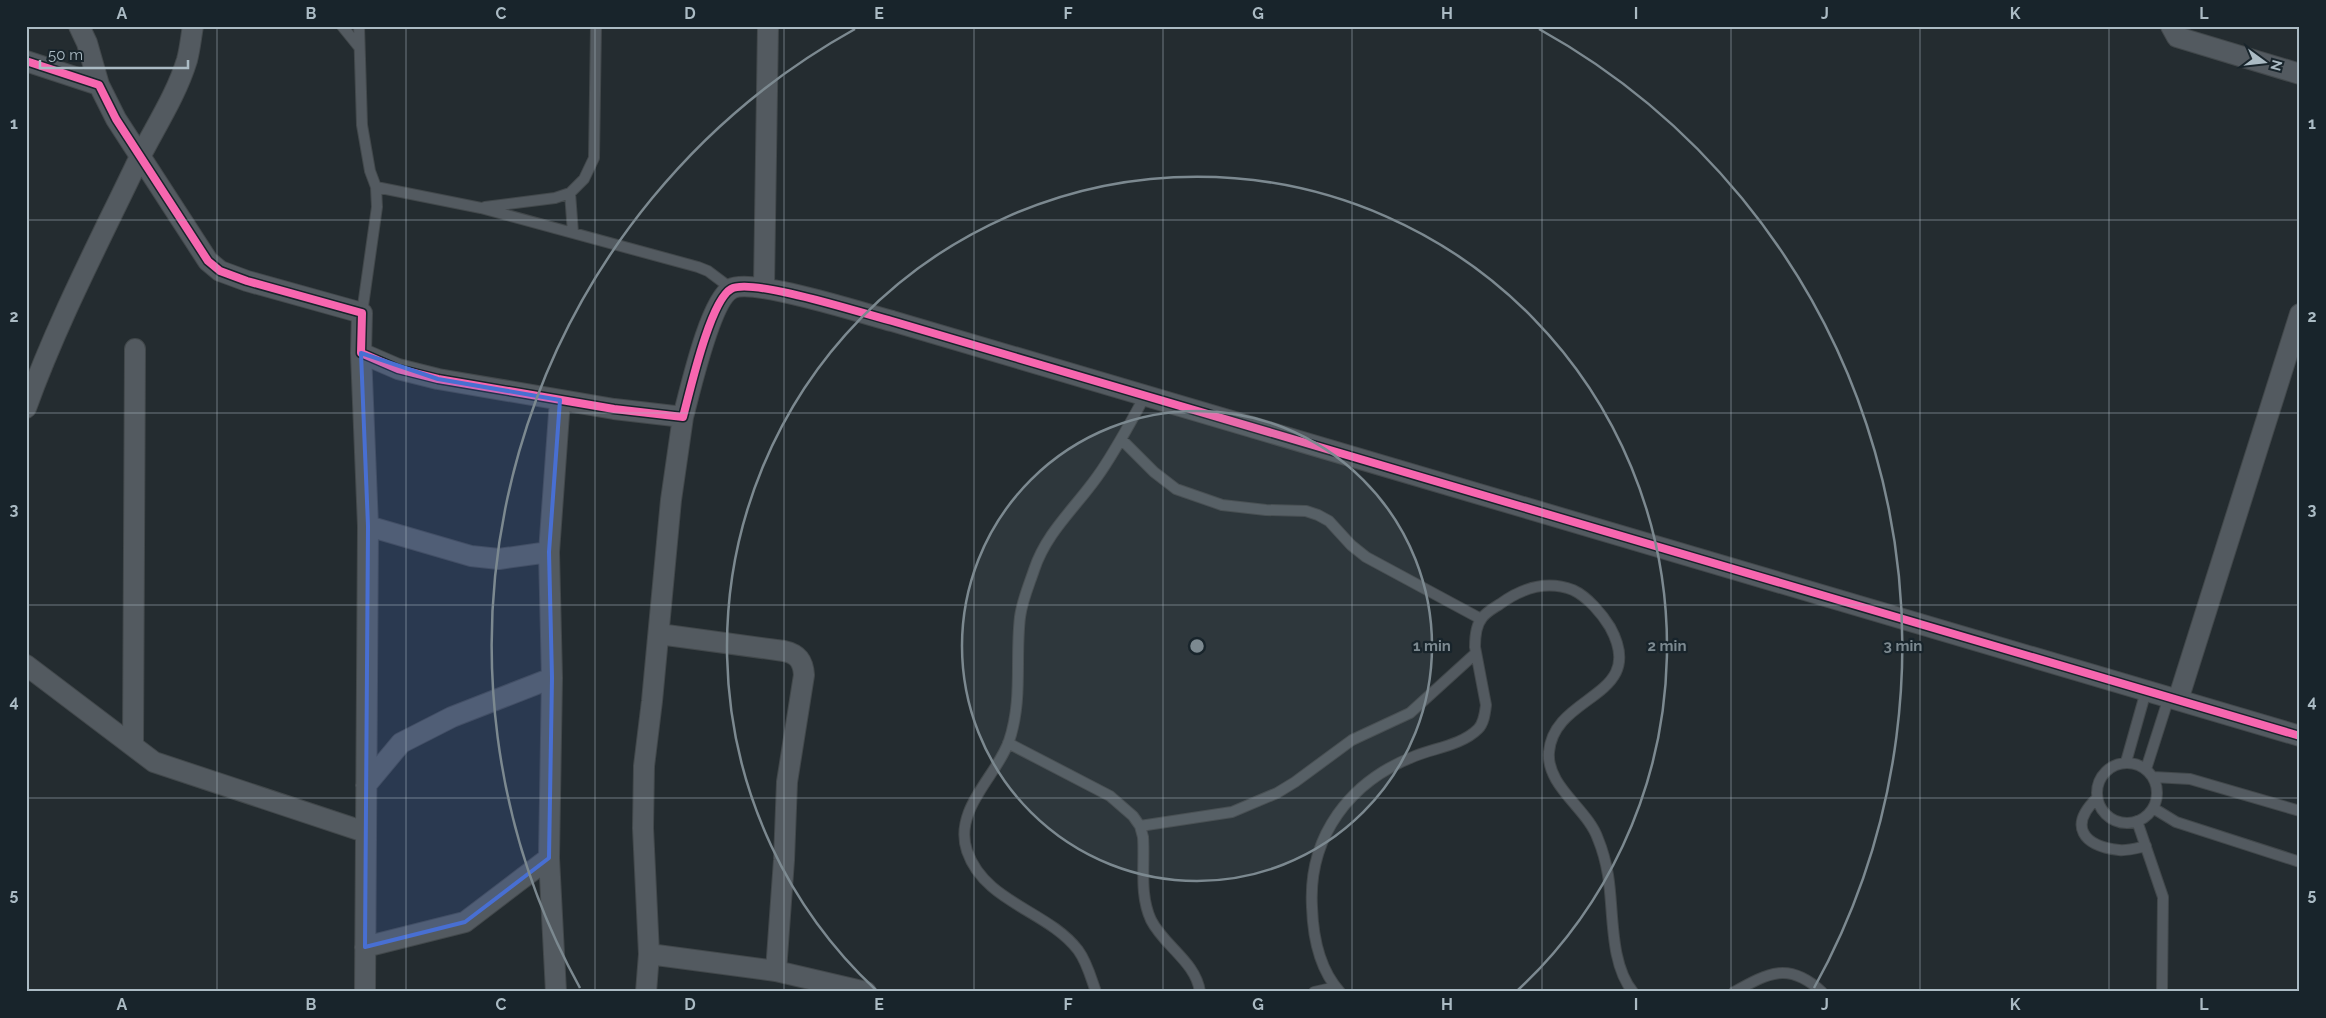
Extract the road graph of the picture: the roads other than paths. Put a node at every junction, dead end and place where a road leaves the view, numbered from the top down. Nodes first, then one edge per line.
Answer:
1 (79, 26) edge
2 (193, 26) edge
3 (342, 26) edge
4 (359, 26) edge
5 (596, 26) edge
6 (768, 26) edge
7 (2171, 26) edge
8 (359, 47) junction
9 (26, 61) edge
10 (2300, 74) edge
11 (98, 85) junction
12 (140, 155) junction
13 (376, 187) junction
14 (570, 193) junction
15 (481, 208) junction
16 (573, 233) junction
17 (764, 287) junction
18 (732, 288) junction
19 (362, 313) junction
20 (2300, 314) edge
21 (135, 349) dead end
22 (361, 353) junction
23 (1145, 396) junction
24 (560, 400) junction
25 (26, 408) edge
26 (684, 416) junction
27 (1121, 439) junction
28 (368, 526) junction
29 (549, 552) junction
30 (1481, 618) junction
31 (659, 634) junction
32 (1476, 653) junction
33 (26, 666) edge
34 (552, 678) junction
35 (2146, 691) junction
36 (2173, 698) junction
37 (2300, 736) edge
38 (1008, 743) junction
39 (133, 746) junction
40 (2126, 762) junction
41 (2150, 773) junction
42 (366, 785) junction
43 (2096, 798) junction
44 (2153, 808) junction
45 (2300, 811) edge
46 (2137, 821) junction
47 (1140, 826) junction
48 (365, 832) junction
49 (2146, 846) junction
50 (549, 858) junction
51 (2300, 862) edge
52 (365, 947) junction
53 (649, 954) junction
54 (776, 971) junction
55 (1338, 989) edge
56 (365, 992) edge
57 (556, 992) edge
58 (646, 992) edge
59 (866, 992) edge
60 (1096, 992) edge
61 (1200, 992) edge
62 (1314, 992) edge
63 (1633, 992) edge
64 (1734, 992) edge
65 (1822, 992) edge
66 (2162, 992) edge

1 - 11 street
2 - 12 street
3 - 8 lane
4 - 8 lane
5 - 14 lane
6 - 17 street
7 - 10 street
8 - 13 lane
9 - 11 street
11 - 12 street
12 - 19 street
12 - 25 street
13 - 15 lane
13 - 19 lane
14 - 15 lane
14 - 16 lane
15 - 16 lane
16 - 18 lane
17 - 18 street
17 - 23 street
18 - 26 street
19 - 22 street
20 - 36 street
21 - 39 street
22 - 24 street
22 - 28 street
23 - 27 lane
23 - 35 street
24 - 26 street
24 - 29 street
26 - 31 street
27 - 30 lane
27 - 38 lane
28 - 29 street
28 - 42 street
29 - 34 street
30 - 32 lane
30 - 63 lane
31 - 53 street
31 - 54 street
32 - 47 lane
32 - 55 lane
33 - 39 street
34 - 42 street
34 - 50 street
35 - 36 street
35 - 40 lane
36 - 37 street
36 - 41 lane
38 - 47 lane
38 - 60 lane
39 - 48 street
40 - 41 lane
40 - 43 lane
41 - 44 lane
41 - 45 lane
42 - 48 street
43 - 46 lane
43 - 49 lane
44 - 46 lane
44 - 51 lane
46 - 49 lane
47 - 61 lane
48 - 52 street
49 - 66 lane
50 - 52 street
50 - 57 street
52 - 56 street
53 - 54 street
53 - 58 street
54 - 59 street
55 - 62 lane
64 - 65 lane

